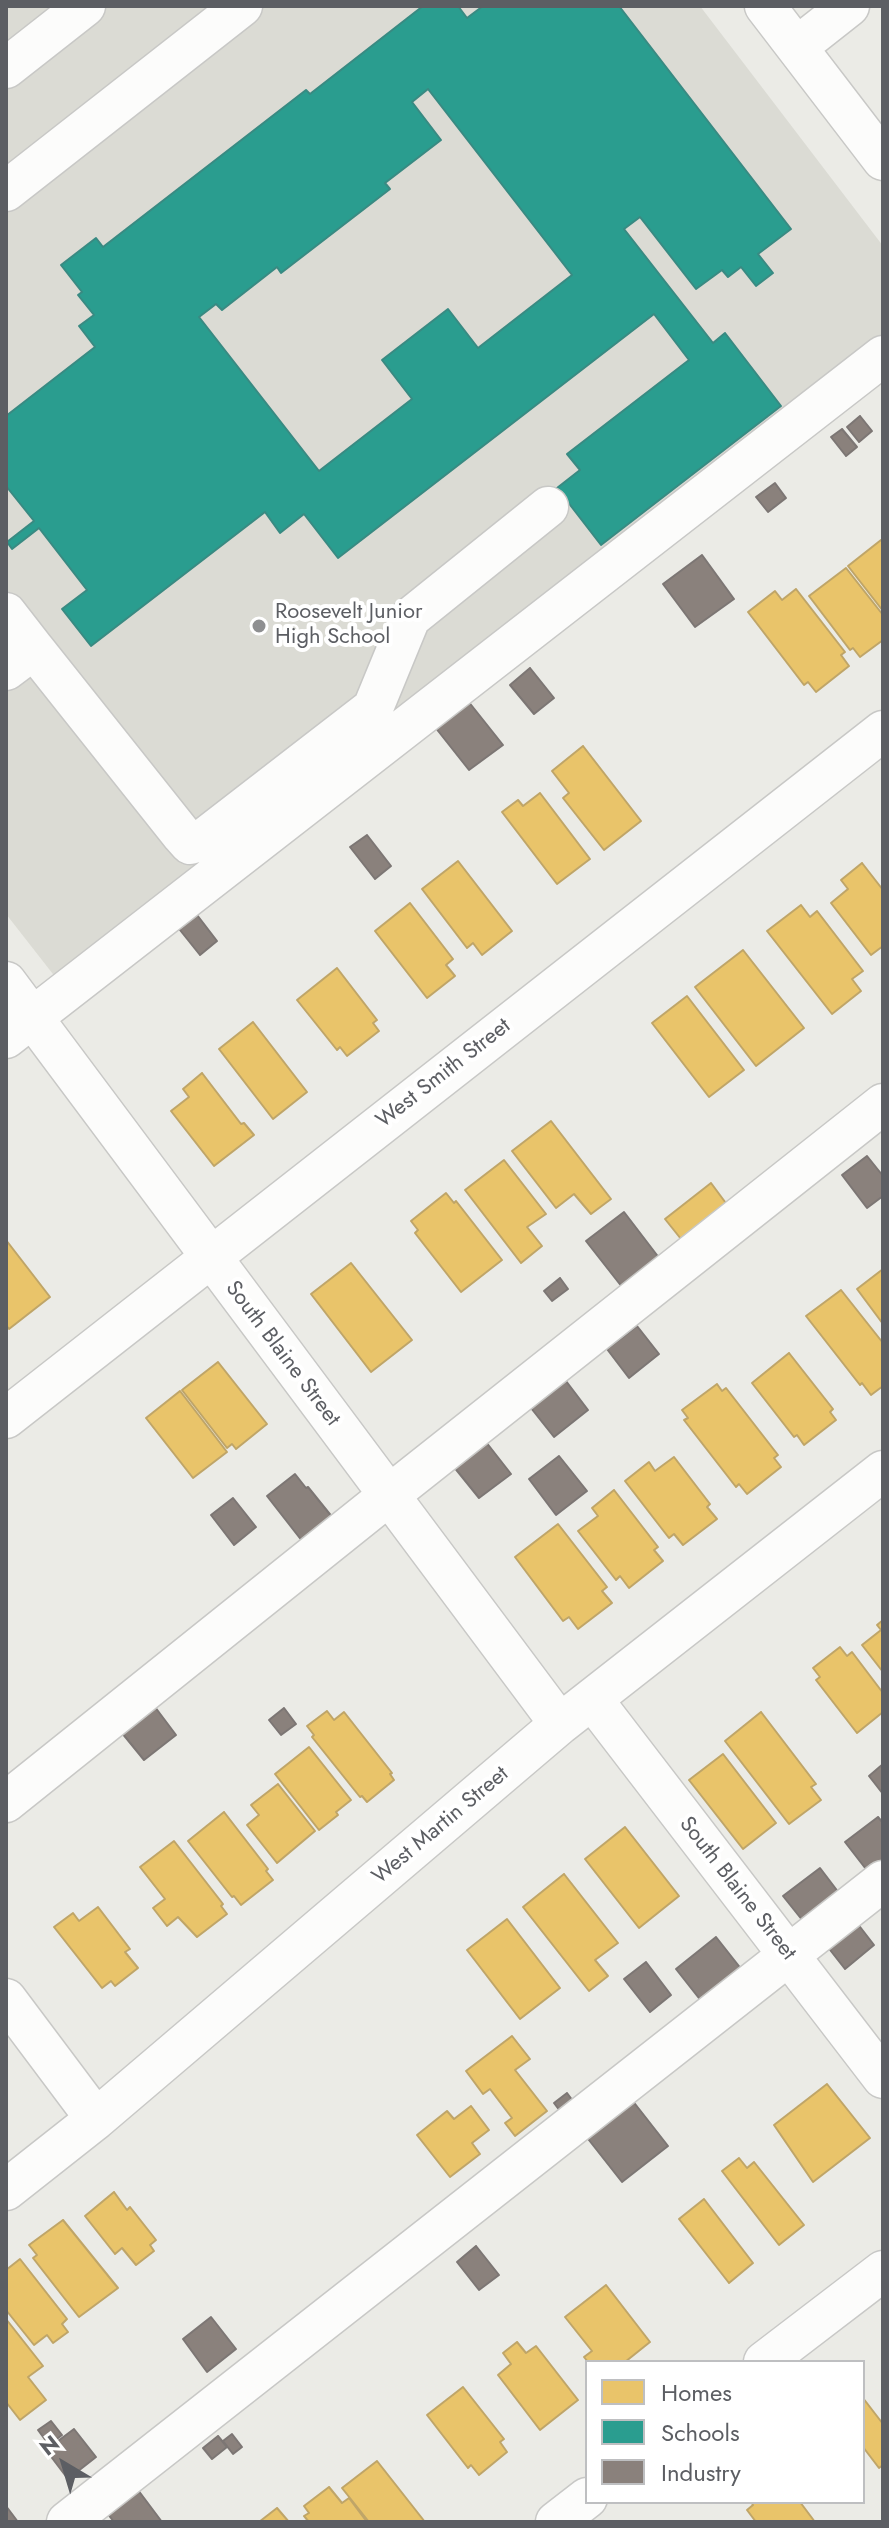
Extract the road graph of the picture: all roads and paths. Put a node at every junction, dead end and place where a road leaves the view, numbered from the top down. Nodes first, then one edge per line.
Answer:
1 (85, 6) edge
2 (242, 6) edge
3 (765, 6) edge
4 (849, 6) edge
5 (797, 47) junction
6 (6, 68) edge
7 (883, 160) edge
8 (6, 191) edge
9 (883, 356) edge
10 (548, 507) dead end
11 (6, 613) edge
12 (20, 659) edge
13 (883, 731) edge
14 (6, 982) edge
15 (19, 1027) edge
16 (883, 1104) edge
17 (210, 1256) junction
18 (6, 1418) edge
19 (883, 1471) edge
20 (388, 1496) junction
21 (592, 1699) junction
22 (560, 1724) junction
23 (6, 1802) edge
24 (883, 1881) edge
25 (788, 1954) junction
26 (6, 1999) edge
27 (883, 2078) edge
28 (96, 2119) junction
29 (6, 2190) edge
30 (883, 2271) edge
31 (767, 2360) edge
32 (585, 2500) edge
33 (67, 2522) edge
34 (556, 2522) edge

1 - 6 street
2 - 8 street
3 - 5 street
4 - 5 street
5 - 7 street
9 - 15 street
10 - 12 street
11 - 12 street
13 - 17 street, West Smith Street
14 - 15 street, South Blaine Street
15 - 17 street, South Blaine Street
16 - 20 street
17 - 18 street, West Smith Street
17 - 20 street, South Blaine Street
19 - 21 street, West Martin Street
20 - 22 street, South Blaine Street
20 - 23 street
21 - 22 street, West Martin Street
21 - 25 street, South Blaine Street
22 - 28 street, West Martin Street
24 - 25 street
25 - 27 street, South Blaine Street
25 - 33 street
26 - 28 street
28 - 29 street, West Martin Street
30 - 31 street
32 - 34 street

